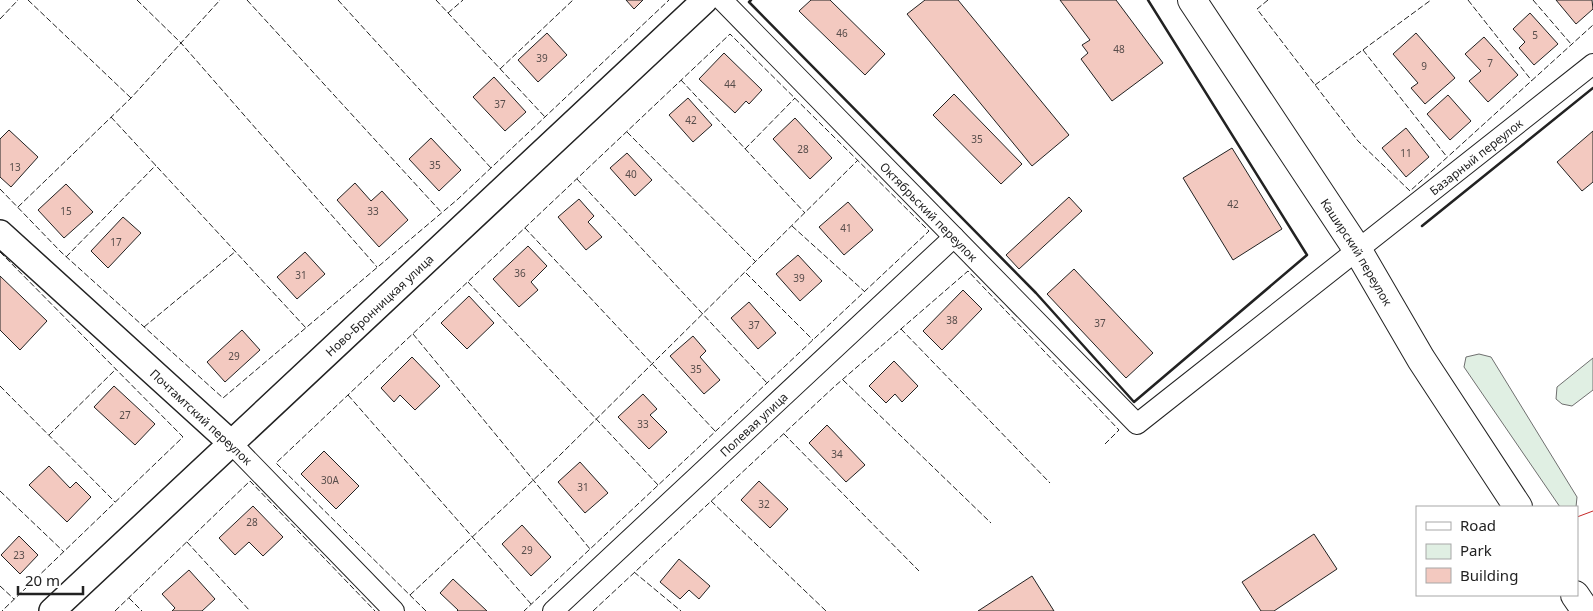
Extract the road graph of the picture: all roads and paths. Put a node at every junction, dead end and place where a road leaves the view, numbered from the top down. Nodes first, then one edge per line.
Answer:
1 (705, 0) edge
2 (722, 0) edge
3 (1192, 0) edge
4 (1593, 64) edge
5 (0, 233) edge
6 (954, 237) junction
7 (1357, 249) junction
8 (1137, 424) joint
9 (230, 442) junction
10 (1517, 506) edge
11 (1576, 596) edge
12 (52, 611) edge
13 (394, 611) edge
14 (553, 611) edge
15 (1586, 611) edge

1 - 9 street, Ново-Бронницкая улица
2 - 6 street, Октябрьский переулок
3 - 7 main road, Каширский переулок
4 - 7 street, Базарный переулок
5 - 9 street, Почтамтский переулок
6 - 8 street, Октябрьский переулок
6 - 14 street, Полевая улица
7 - 8 street, Базарный переулок
7 - 10 main road, Каширский переулок
9 - 12 street, Ново-Бронницкая улица
9 - 13 street, Почтамтский переулок
11 - 15 main road

